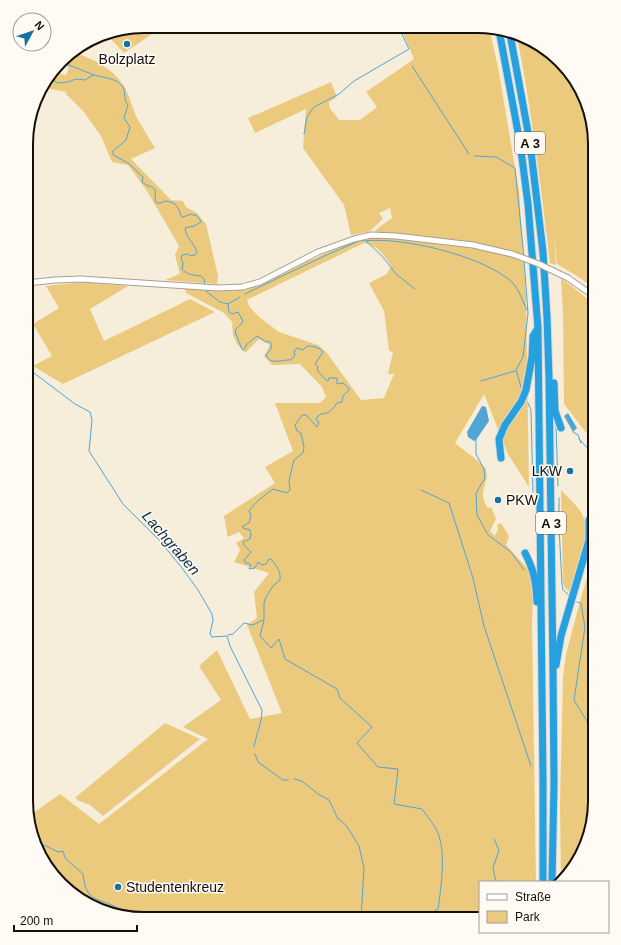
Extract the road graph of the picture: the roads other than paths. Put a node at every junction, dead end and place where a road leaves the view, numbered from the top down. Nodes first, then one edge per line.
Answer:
1 (500, 36) edge
2 (511, 38) edge
3 (33, 282) edge
4 (588, 292) edge
5 (538, 328) junction
6 (549, 376) junction
7 (561, 428) dead end
8 (501, 458) dead end
9 (588, 543) edge
10 (525, 553) dead end
11 (542, 611) junction
12 (553, 668) junction
13 (543, 881) edge
14 (552, 881) edge

1 - 5 highway, A 3
2 - 6 highway, A 3
3 - 4 street, bridge
5 - 8 highway
5 - 11 highway, A 3
6 - 7 highway
6 - 12 highway, A 3
9 - 12 highway
10 - 11 highway
11 - 13 highway, A 3
12 - 14 highway, A 3

